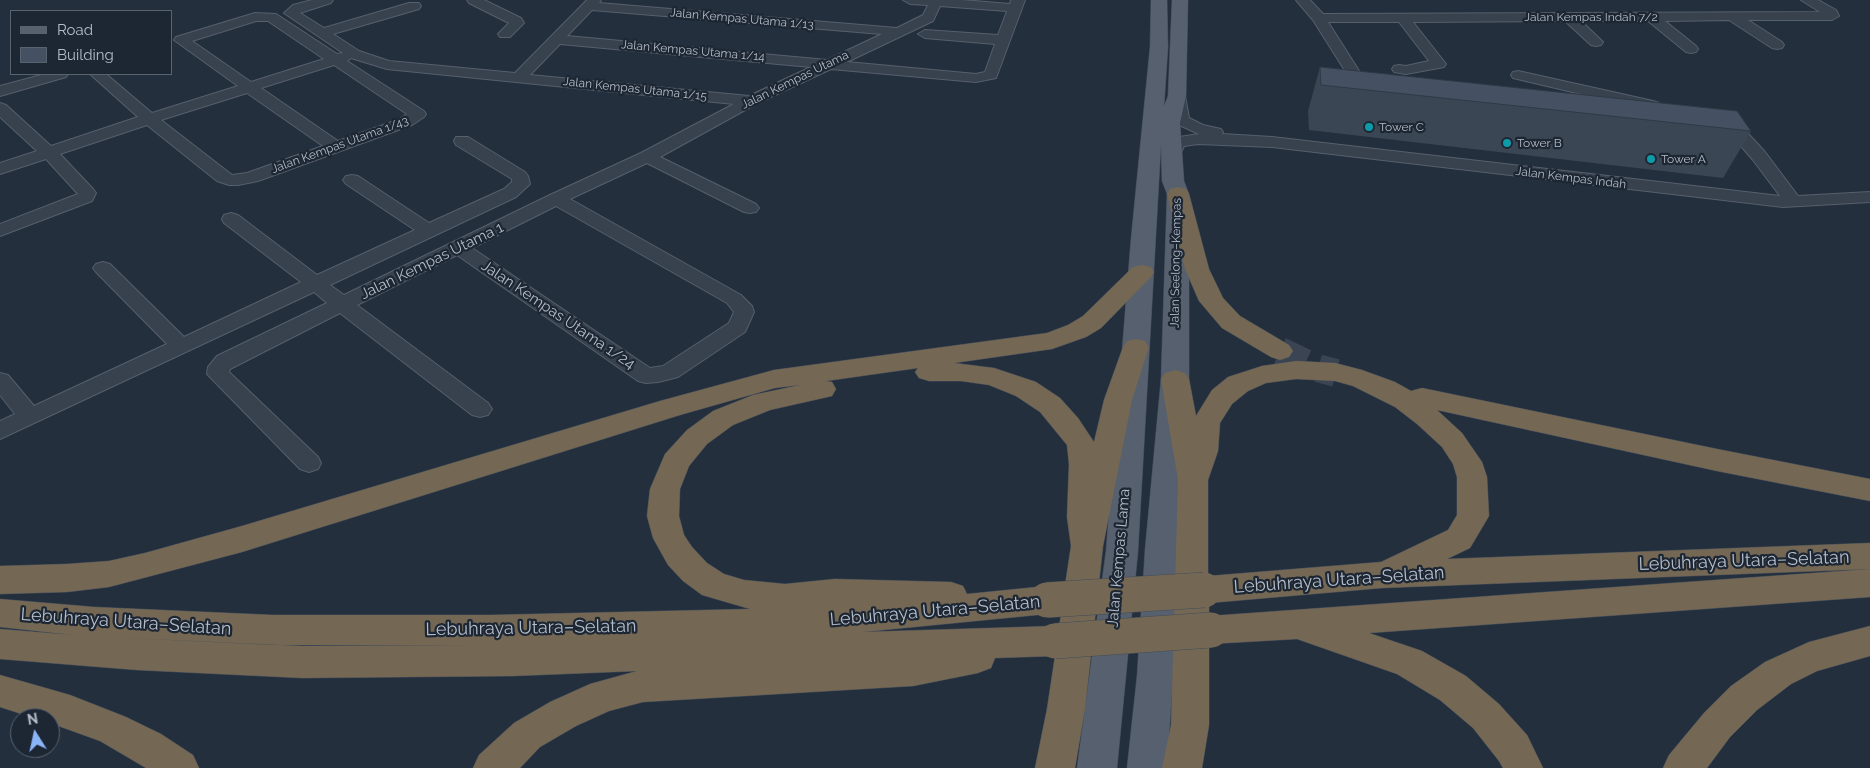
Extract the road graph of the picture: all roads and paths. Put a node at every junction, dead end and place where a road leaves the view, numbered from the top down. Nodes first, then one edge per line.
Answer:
1 (326, 0) edge
2 (474, 0) edge
3 (910, 0) edge
4 (1152, 0) edge
5 (1303, 0) edge
6 (1808, 0) edge
7 (936, 1) edge
8 (1175, 1) edge
9 (591, 3) edge
10 (1016, 4) edge
11 (414, 6) dead end
12 (1568, 17) junction
13 (1652, 17) junction
14 (1733, 17) junction
15 (1319, 18) junction
16 (1403, 18) junction
17 (1486, 18) junction
18 (897, 32) junction
19 (322, 33) junction
20 (1501, 33) dead end
21 (505, 34) dead end
22 (925, 34) dead end
23 (556, 39) junction
24 (1003, 40) junction
25 (1596, 42) dead end
26 (1777, 45) dead end
27 (1159, 47) junction
28 (1691, 49) dead end
29 (354, 54) junction
30 (333, 60) junction
31 (830, 64) junction
32 (1399, 69) dead end
33 (1354, 74) edge
34 (57, 75) edge
35 (98, 75) edge
36 (1518, 75) dead end
37 (519, 78) junction
38 (248, 88) junction
39 (0, 91) edge
40 (1177, 96) junction
41 (751, 101) junction
42 (0, 108) edge
43 (1670, 110) edge
44 (149, 119) junction
45 (1704, 119) edge
46 (462, 142) dead end
47 (1272, 142) junction
48 (336, 147) junction
49 (50, 154) junction
50 (1172, 155) junction
51 (647, 157) junction
52 (0, 169) edge
53 (352, 180) dead end
54 (1178, 194) junction
55 (1870, 197) edge
56 (556, 199) junction
57 (1793, 202) junction
58 (750, 208) dead end
59 (231, 219) dead end
60 (0, 230) edge
61 (428, 231) junction
62 (459, 248) junction
63 (103, 268) dead end
64 (1142, 272) junction
65 (317, 284) junction
66 (343, 304) junction
67 (181, 346) junction
68 (1136, 347) junction
69 (1280, 351) tunnel mouth
70 (1175, 379) junction
71 (0, 380) edge
72 (1422, 397) dead end
73 (480, 409) dead end
74 (30, 417) junction
75 (0, 431) edge
76 (309, 463) dead end
77 (1193, 480) junction
78 (1870, 490) edge
79 (1087, 546) junction
80 (1870, 556) edge
81 (1382, 575) junction
82 (0, 580) edge
83 (1870, 583) edge
84 (1047, 600) junction
85 (0, 613) edge
86 (1294, 624) junction
87 (1055, 641) junction
88 (1870, 642) edge
89 (0, 644) edge
90 (0, 691) edge
91 (1190, 725) junction
92 (179, 768) edge
93 (493, 768) edge
94 (1055, 768) edge
95 (1097, 768) edge
96 (1147, 768) edge
97 (1182, 768) edge
98 (1198, 768) edge
99 (1523, 768) edge
100 (1683, 768) edge

1 - 19 street, Jalan Kempas Utama 1/15
2 - 21 street
3 - 7 street
4 - 27 main road
5 - 15 street
6 - 14 street, Jalan Kempas Indah 7/2
7 - 10 street
7 - 18 street, Jalan Kempas Utama
8 - 27 main road, Jalan Seelong–Kempas
8 - 40 main road, Jalan Seelong–Kempas
9 - 18 street, Jalan Kempas Utama 1/13
9 - 23 street
10 - 24 street
11 - 19 street
12 - 13 street, Jalan Kempas Indah 7/2
12 - 17 street, Jalan Kempas Indah 7/2
12 - 25 street
13 - 14 street, Jalan Kempas Indah 7/2
13 - 28 street
14 - 26 street
15 - 16 street, Jalan Kempas Indah 7/2
15 - 33 street
16 - 17 street, Jalan Kempas Indah 7/2
16 - 32 street
17 - 20 street
18 - 31 street, Jalan Kempas Utama
19 - 29 street, Jalan Kempas Utama 1/15
22 - 24 street
23 - 31 street, Jalan Kempas Utama 1/14
23 - 37 street
24 - 31 street, Jalan Kempas Utama 1/14
27 - 64 main road, Jalan Seelong–Kempas
29 - 30 street
29 - 37 street, Jalan Kempas Utama 1/15
30 - 38 street
30 - 38 street
30 - 48 street, Jalan Kempas Utama 1/43
31 - 41 street, Jalan Kempas Utama
34 - 39 street
35 - 44 street
36 - 43 street
37 - 41 street, Jalan Kempas Utama 1/15
38 - 44 street
38 - 48 street
40 - 47 street
40 - 50 main road, Jalan Seelong–Kempas
41 - 51 street, Jalan Kempas Utama
42 - 49 street
44 - 48 street, Jalan Kempas Utama 1/43
44 - 49 street
45 - 57 street
46 - 61 street
47 - 50 street
47 - 57 street, Jalan Kempas Indah
49 - 52 street
49 - 60 street
50 - 54 main road, Jalan Seelong–Kempas
51 - 56 street, Jalan Kempas Utama 1
51 - 58 street
53 - 61 street
54 - 69 highway
54 - 70 main road, Jalan Seelong–Kempas
55 - 57 street, Jalan Kempas Indah
56 - 62 street, Jalan Kempas Utama 1
56 - 62 street, Jalan Kempas Utama 1/24
59 - 65 street
61 - 65 street
62 - 66 street, Jalan Kempas Utama 1
63 - 67 street
64 - 68 main road, Jalan Seelong–Kempas
64 - 82 highway
65 - 66 street
65 - 67 street
66 - 73 street
66 - 76 street, Jalan Kempas Utama 1
67 - 74 street
68 - 79 highway
68 - 95 main road, Jalan Kempas Lama
70 - 77 highway
70 - 96 main road
71 - 74 street
72 - 78 highway
74 - 75 street
77 - 81 highway
77 - 91 highway
79 - 84 highway
79 - 94 highway
80 - 81 highway, Lebuhraya Utara–Selatan
81 - 84 highway, Lebuhraya Utara–Selatan, bridge
83 - 86 highway, Lebuhraya Utara–Selatan
84 - 85 highway, Lebuhraya Utara–Selatan
86 - 87 highway, Lebuhraya Utara–Selatan, bridge
86 - 99 highway
87 - 89 highway, Lebuhraya Utara–Selatan
87 - 93 highway
88 - 100 highway
90 - 92 highway
91 - 97 highway
91 - 98 highway

